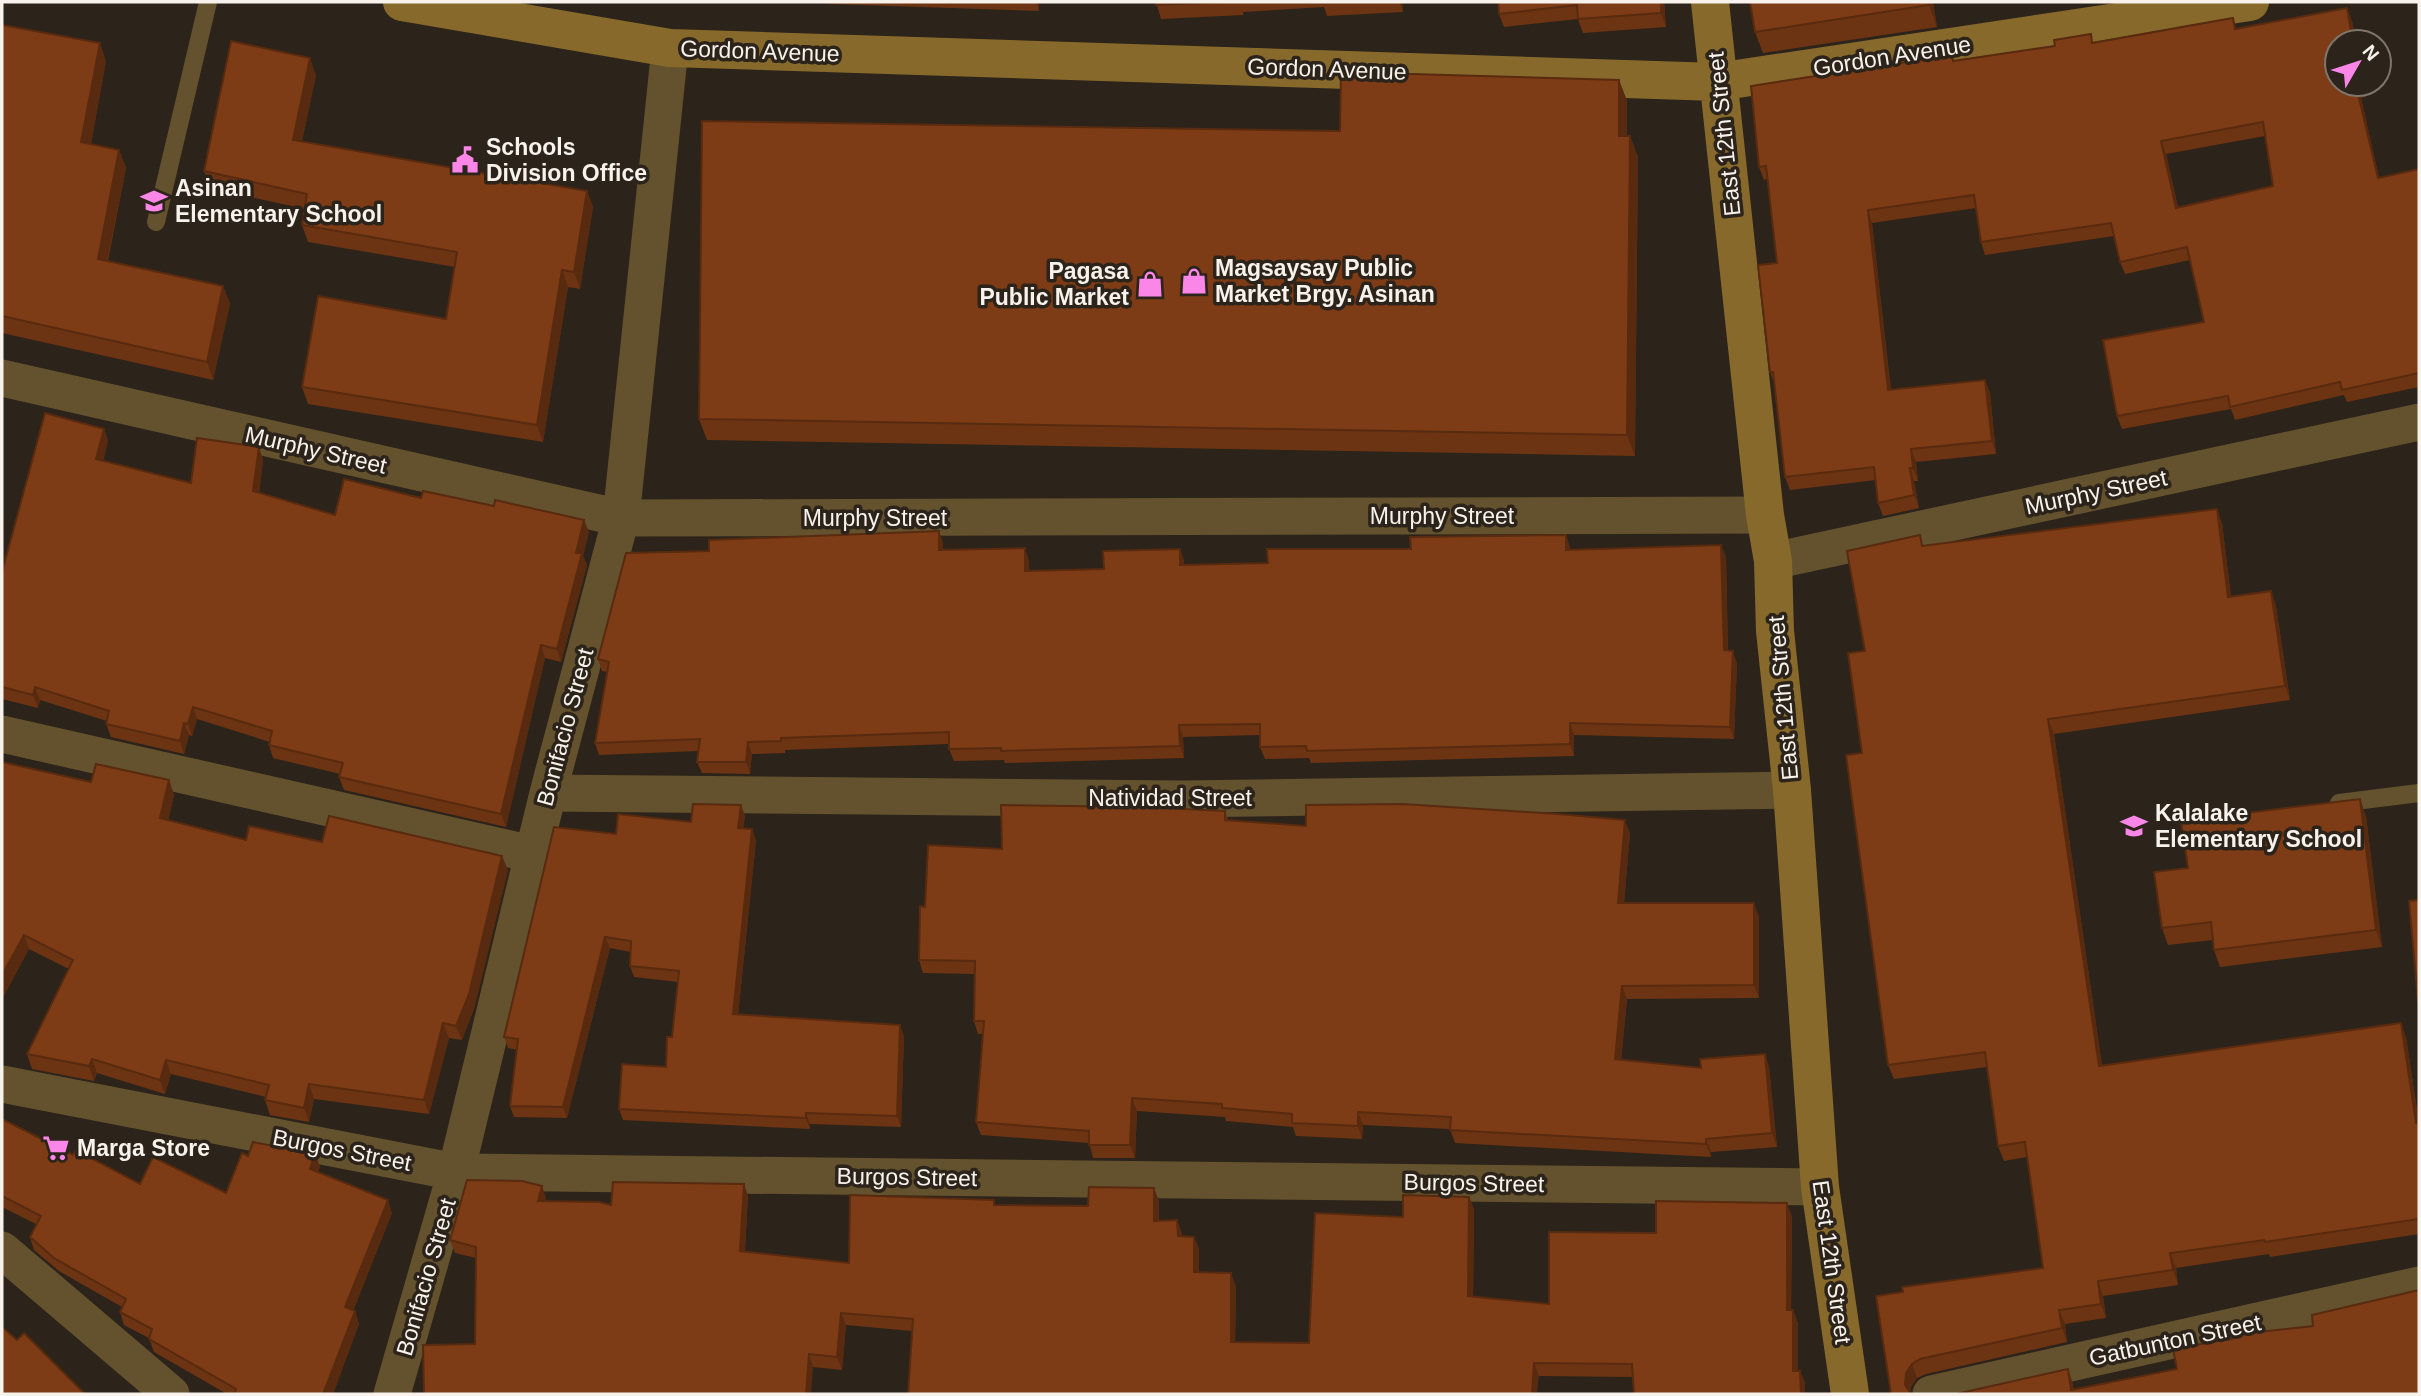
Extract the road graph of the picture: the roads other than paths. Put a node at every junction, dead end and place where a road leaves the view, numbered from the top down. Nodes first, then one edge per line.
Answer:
1 (208, 2) edge
2 (402, 2) edge
3 (1710, 2) edge
4 (2250, 2) edge
5 (670, 48) junction
6 (1717, 82) junction
7 (156, 222) dead end
8 (2, 378) edge
9 (2419, 422) edge
10 (1765, 515) junction
11 (621, 518) junction
12 (1773, 562) junction
13 (2, 734) edge
14 (1792, 790) junction
15 (548, 793) junction
16 (2419, 793) edge
17 (2327, 805) edge
18 (532, 854) junction
19 (2, 1084) edge
20 (456, 1172) junction
21 (1820, 1187) junction
22 (2, 1250) edge
23 (2419, 1285) edge
24 (171, 1394) edge
25 (392, 1394) edge
26 (1850, 1394) edge
27 (1931, 1394) edge

1 - 7 lane
2 - 5 main road, Gordon Avenue
3 - 6 main road, East 12th Street
4 - 6 main road, Gordon Avenue
5 - 6 main road, Gordon Avenue
5 - 11 street, Bonifacio Street
6 - 10 main road, East 12th Street
8 - 11 street, Murphy Street
9 - 12 street, Murphy Street
10 - 11 street, Murphy Street
10 - 12 main road, East 12th Street
11 - 15 street, Bonifacio Street
12 - 14 main road, East 12th Street
13 - 18 street
14 - 15 street, Natividad Street
14 - 21 main road, East 12th Street
15 - 18 street, Bonifacio Street
16 - 17 lane
18 - 20 street, Bonifacio Street
19 - 20 street, Burgos Street
20 - 21 street, Burgos Street
20 - 25 street, Bonifacio Street
21 - 26 main road, East 12th Street
22 - 24 street
23 - 27 street, Gatbunton Street

